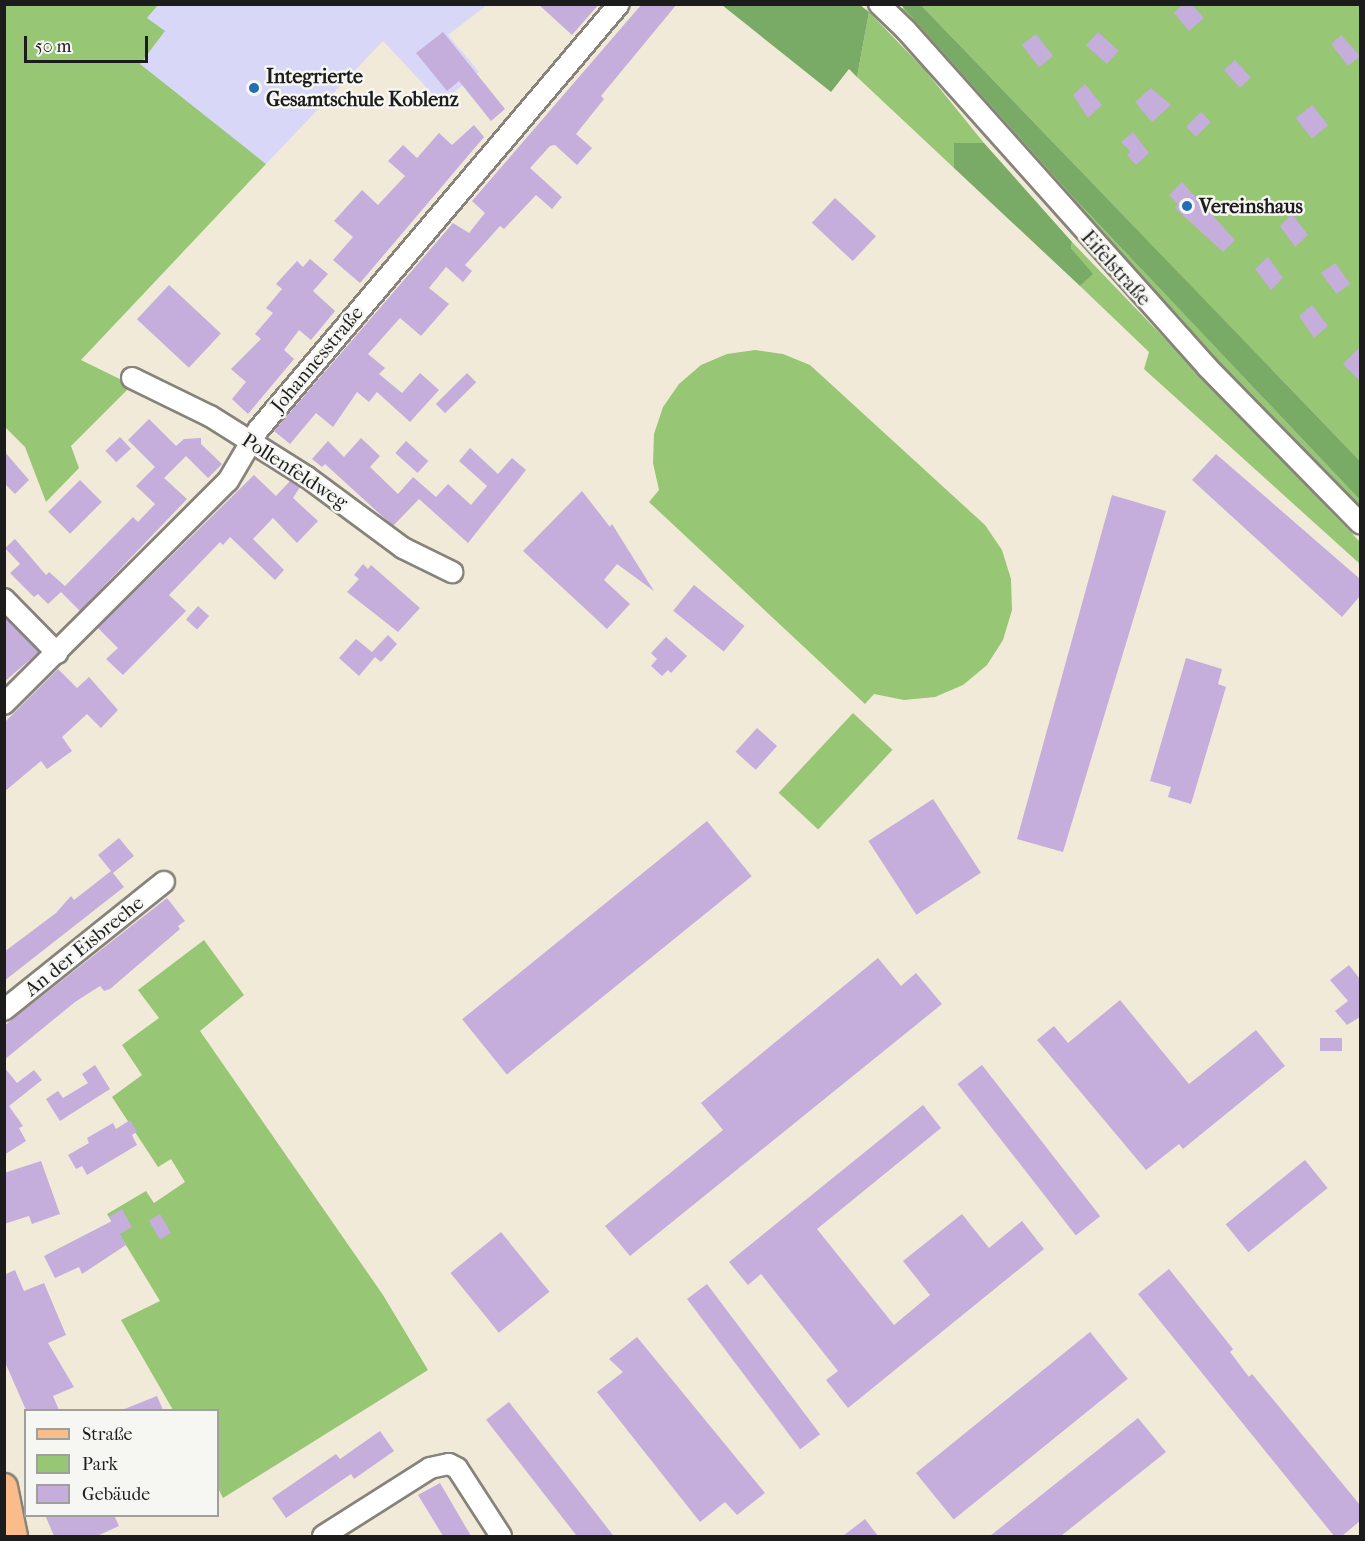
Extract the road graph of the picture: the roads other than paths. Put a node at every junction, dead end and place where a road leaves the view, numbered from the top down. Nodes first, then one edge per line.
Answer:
1 (619, 4) edge
2 (879, 4) edge
3 (132, 378) dead end
4 (252, 443) junction
5 (1360, 524) edge
6 (452, 572) dead end
7 (4, 599) edge
8 (57, 653) junction
9 (4, 704) edge
10 (164, 882) dead end
11 (4, 1010) edge
12 (4, 1487) edge
13 (14, 1536) edge
14 (323, 1536) edge
15 (501, 1536) edge

1 - 4 street, Johannesstraße
2 - 5 street, Eifelstraße
3 - 4 street, Pollenfeldweg
4 - 6 street, Pollenfeldweg
4 - 8 street, Johannesstraße
7 - 8 street
8 - 9 street, Johannesstraße
10 - 11 street, An der Eisbreche
12 - 13 main road
14 - 15 street

